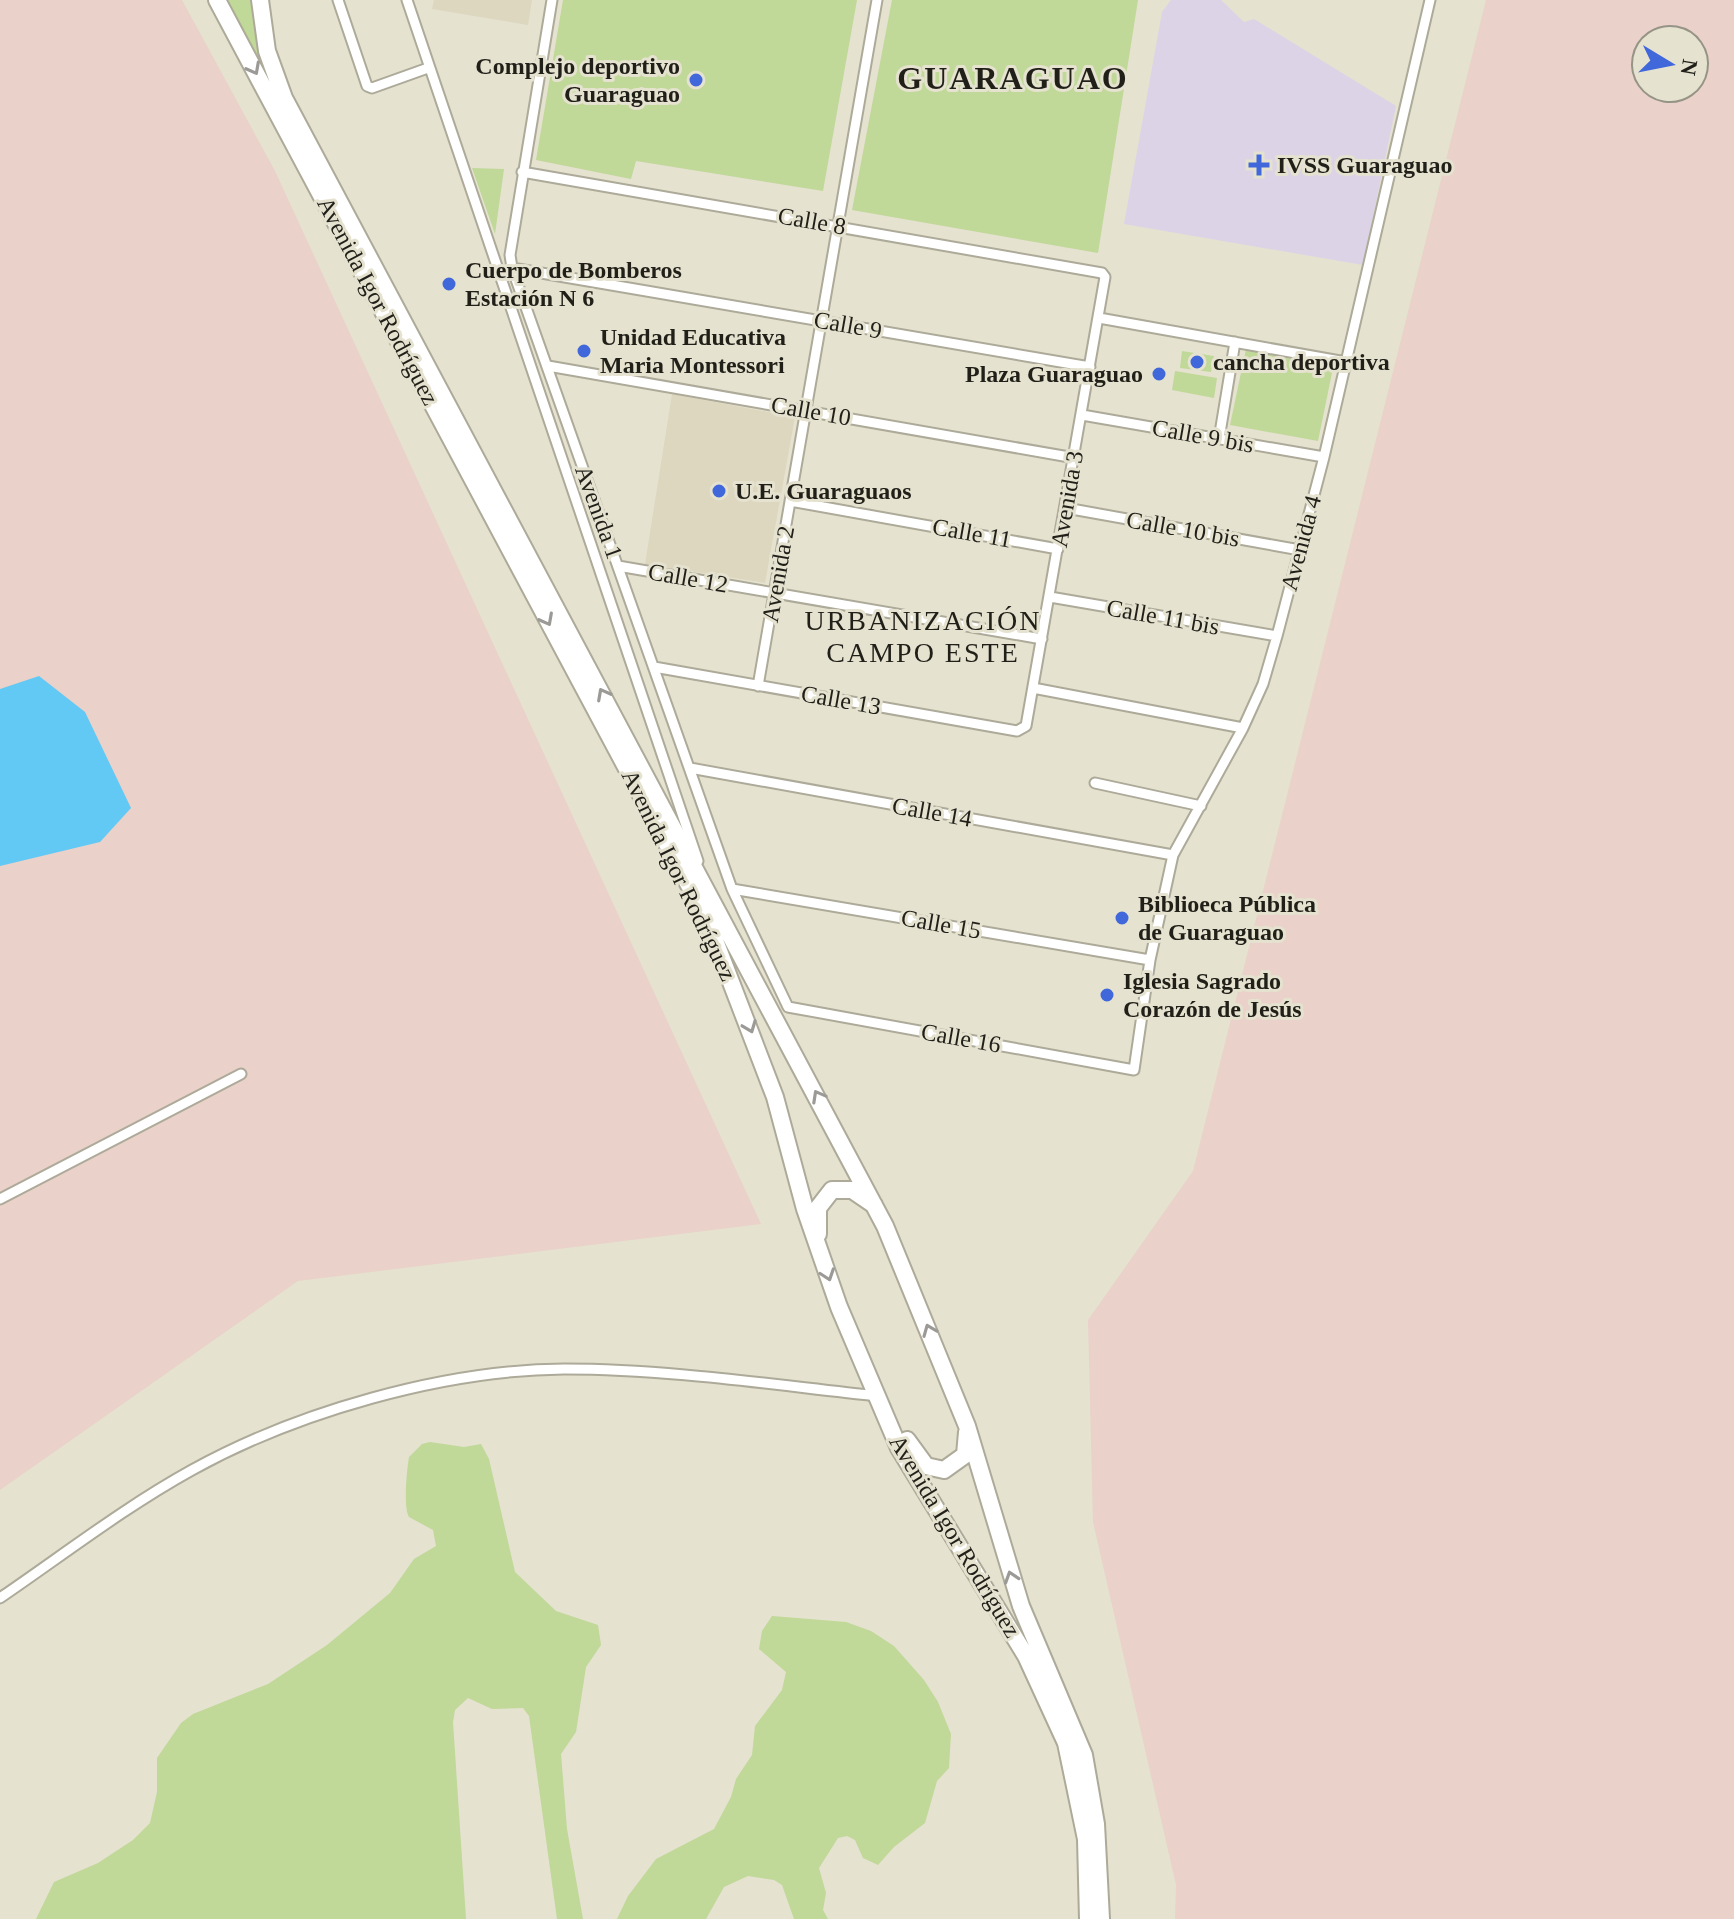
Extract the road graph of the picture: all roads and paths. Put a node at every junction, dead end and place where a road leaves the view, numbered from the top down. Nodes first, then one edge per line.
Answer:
1 (217, 0) edge
2 (260, 0) edge
3 (338, 0) edge
4 (407, 0) edge
5 (552, 0) edge
6 (877, 0) edge
7 (1430, 0) edge
8 (428, 68) junction
9 (522, 172) junction
10 (838, 226) junction
11 (512, 268) junction
12 (1102, 273) joint
13 (1099, 318) junction
14 (821, 321) junction
15 (1235, 342) junction
16 (1346, 362) junction
17 (548, 366) junction
18 (1090, 367) junction
19 (806, 410) junction
20 (1082, 415) junction
21 (1219, 439) junction
22 (1324, 457) junction
23 (1075, 458) junction
24 (790, 501) junction
25 (1066, 508) junction
26 (1058, 549) junction
27 (1300, 550) junction
28 (618, 566) junction
29 (774, 593) junction
30 (1050, 597) junction
31 (1277, 636) junction
32 (1042, 639) junction
33 (654, 667) junction
34 (758, 686) junction
35 (1033, 688) junction
36 (1026, 726) joint
37 (1243, 728) junction
38 (690, 768) junction
39 (1095, 783) dead end
40 (1201, 806) junction
41 (1173, 855) junction
42 (706, 887) junction
43 (732, 889) junction
44 (1150, 960) junction
45 (788, 1007) joint
46 (1134, 1070) joint
47 (241, 1074) dead end
48 (0, 1199) edge
49 (876, 1206) junction
50 (819, 1248) junction
51 (869, 1377) junction
52 (878, 1396) junction
53 (967, 1426) junction
54 (0, 1598) edge
55 (1088, 1919) edge
56 (1101, 1919) edge

1 -> 50 highway, Avenida Igor Rodríguez
42 -> 2 highway, Avenida Igor Rodríguez
3 - 8 street
4 - 8 street
5 - 9 street, Avenida 1
6 - 10 street
7 - 16 street, Avenida 4
8 - 42 street
9 - 10 street, Calle 8
9 - 11 street, Avenida 1
10 - 12 street, Calle 8
10 - 14 street, Avenida 2
11 - 14 street, Calle 9
11 - 17 street, Avenida 1
12 - 13 street, Avenida 3
13 - 15 street
13 - 18 street, Avenida 3
14 - 18 street, Calle 9
14 - 19 street, Avenida 2
15 - 16 street
15 - 21 street
16 - 22 street, Avenida 4
17 - 19 street, Calle 10
17 - 28 street, Avenida 1
18 - 20 street, Avenida 3
19 - 23 street, Calle 10
19 - 24 street, Avenida 2
20 - 21 street, Calle 9 bis
20 - 23 street, Avenida 3
21 - 22 street, Calle 9 bis
22 - 27 street, Avenida 4
23 - 25 street, Avenida 3
24 - 26 street, Calle 11
24 - 29 street, Avenida 2
25 - 26 street, Avenida 3
25 - 27 street, Calle 10 bis
26 - 30 street, Avenida 3
27 - 31 street, Avenida 4
28 - 29 street, Calle 12
28 - 33 street, Avenida 1
29 - 32 street, Calle 12
29 - 34 street, Avenida 2
30 - 31 street, Calle 11 bis
30 - 32 street, Avenida 3
31 - 37 street, Avenida 4
32 - 35 street, Avenida 3
33 - 34 street, Calle 13
33 - 38 street, Avenida 1
34 - 36 street, Calle 13
35 - 36 street, Avenida 3
35 - 37 street
37 - 40 street, Avenida 4
38 - 41 street, Calle 14
38 - 43 street, Avenida 1
39 - 40 street
40 - 41 street, Avenida 4
41 - 44 street, Avenida 4
49 -> 42 highway, Avenida Igor Rodríguez
43 - 44 street, Calle 15
43 - 45 street, Avenida 1
44 - 46 street, Avenida 4
45 - 46 street, Calle 16
47 - 48 street
49 - 50 highway
53 -> 49 highway, Avenida Igor Rodríguez
50 -> 51 highway, Avenida Igor Rodríguez
51 - 52 highway, Avenida Igor Rodríguez
51 - 53 highway
52 - 54 street
52 - 55 highway, Avenida Igor Rodríguez
56 -> 53 highway, Avenida Igor Rodríguez

